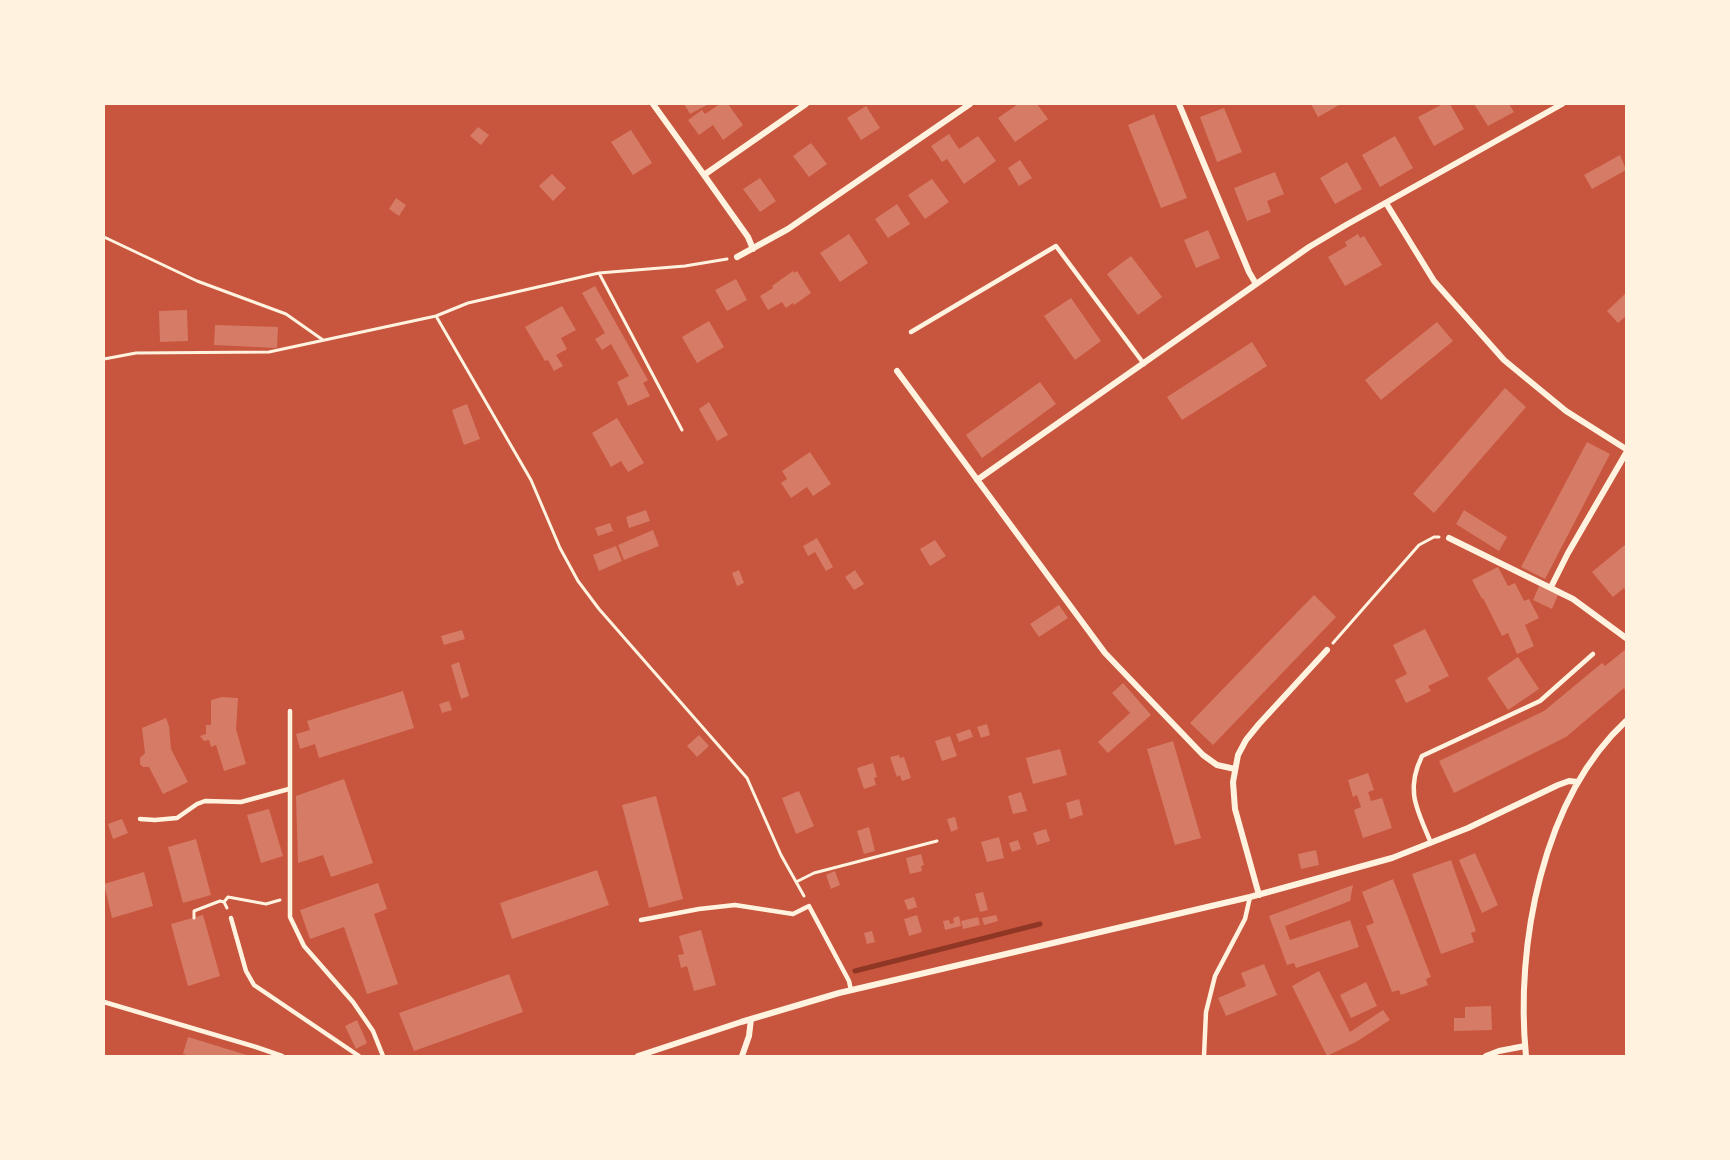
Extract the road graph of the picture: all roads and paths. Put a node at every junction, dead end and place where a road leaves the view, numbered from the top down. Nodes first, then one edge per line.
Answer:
1 (653, 104) edge
2 (806, 104) edge
3 (970, 104) edge
4 (1179, 104) edge
5 (1562, 104) edge
6 (704, 175) junction
7 (1386, 203) junction
8 (104, 237) edge
9 (753, 249) junction
10 (737, 257) joint
11 (599, 273) junction
12 (1256, 284) junction
13 (436, 316) junction
14 (911, 332) dead end
15 (323, 340) junction
16 (104, 359) edge
17 (1144, 364) junction
18 (897, 371) dead end
19 (682, 430) dead end
20 (1626, 451) edge
21 (977, 480) junction
22 (1449, 538) joint
23 (1551, 587) junction
24 (1626, 638) edge
25 (1327, 650) joint
26 (1593, 654) dead end
27 (290, 711) dead end
28 (1626, 721) edge
29 (1235, 769) junction
30 (1578, 782) junction
31 (289, 789) junction
32 (140, 819) dead end
33 (937, 841) dead end
34 (1431, 843) junction
35 (796, 882) junction
36 (1259, 895) junction
37 (1250, 897) junction
38 (289, 900) junction
39 (224, 902) junction
40 (809, 906) junction
41 (194, 918) dead end
42 (231, 918) joint
43 (641, 920) dead end
44 (851, 990) junction
45 (104, 1002) edge
46 (751, 1019) junction
47 (1525, 1046) junction
48 (282, 1056) edge
49 (359, 1056) edge
50 (383, 1056) edge
51 (638, 1056) edge
52 (741, 1056) edge
53 (1204, 1056) edge
54 (1486, 1056) edge
55 (1526, 1056) edge

1 - 6 street
2 - 6 street
3 - 9 street
4 - 12 street
5 - 7 street
6 - 9 street
7 - 12 street
7 - 20 street
8 - 15 path
9 - 10 street
10 - 11 path
11 - 13 path
11 - 19 path
12 - 17 street
13 - 15 path
13 - 35 path
14 - 17 lane
15 - 16 path
17 - 21 street
18 - 21 street
20 - 23 street
21 - 29 street
22 - 23 street
22 - 25 path
23 - 24 street
25 - 29 street
26 - 34 lane
27 - 31 lane
28 - 30 street
29 - 36 street
30 - 34 street
30 - 47 street
31 - 32 lane
31 - 38 lane
33 - 35 path
34 - 36 street
35 - 40 path
36 - 37 street
37 - 44 street
37 - 53 lane
38 - 39 path
38 - 50 lane
39 - 41 path
39 - 42 path
40 - 43 lane
40 - 44 lane
42 - 49 lane
44 - 46 street
45 - 48 lane
46 - 51 street
46 - 52 street
47 - 54 street
47 - 55 street

